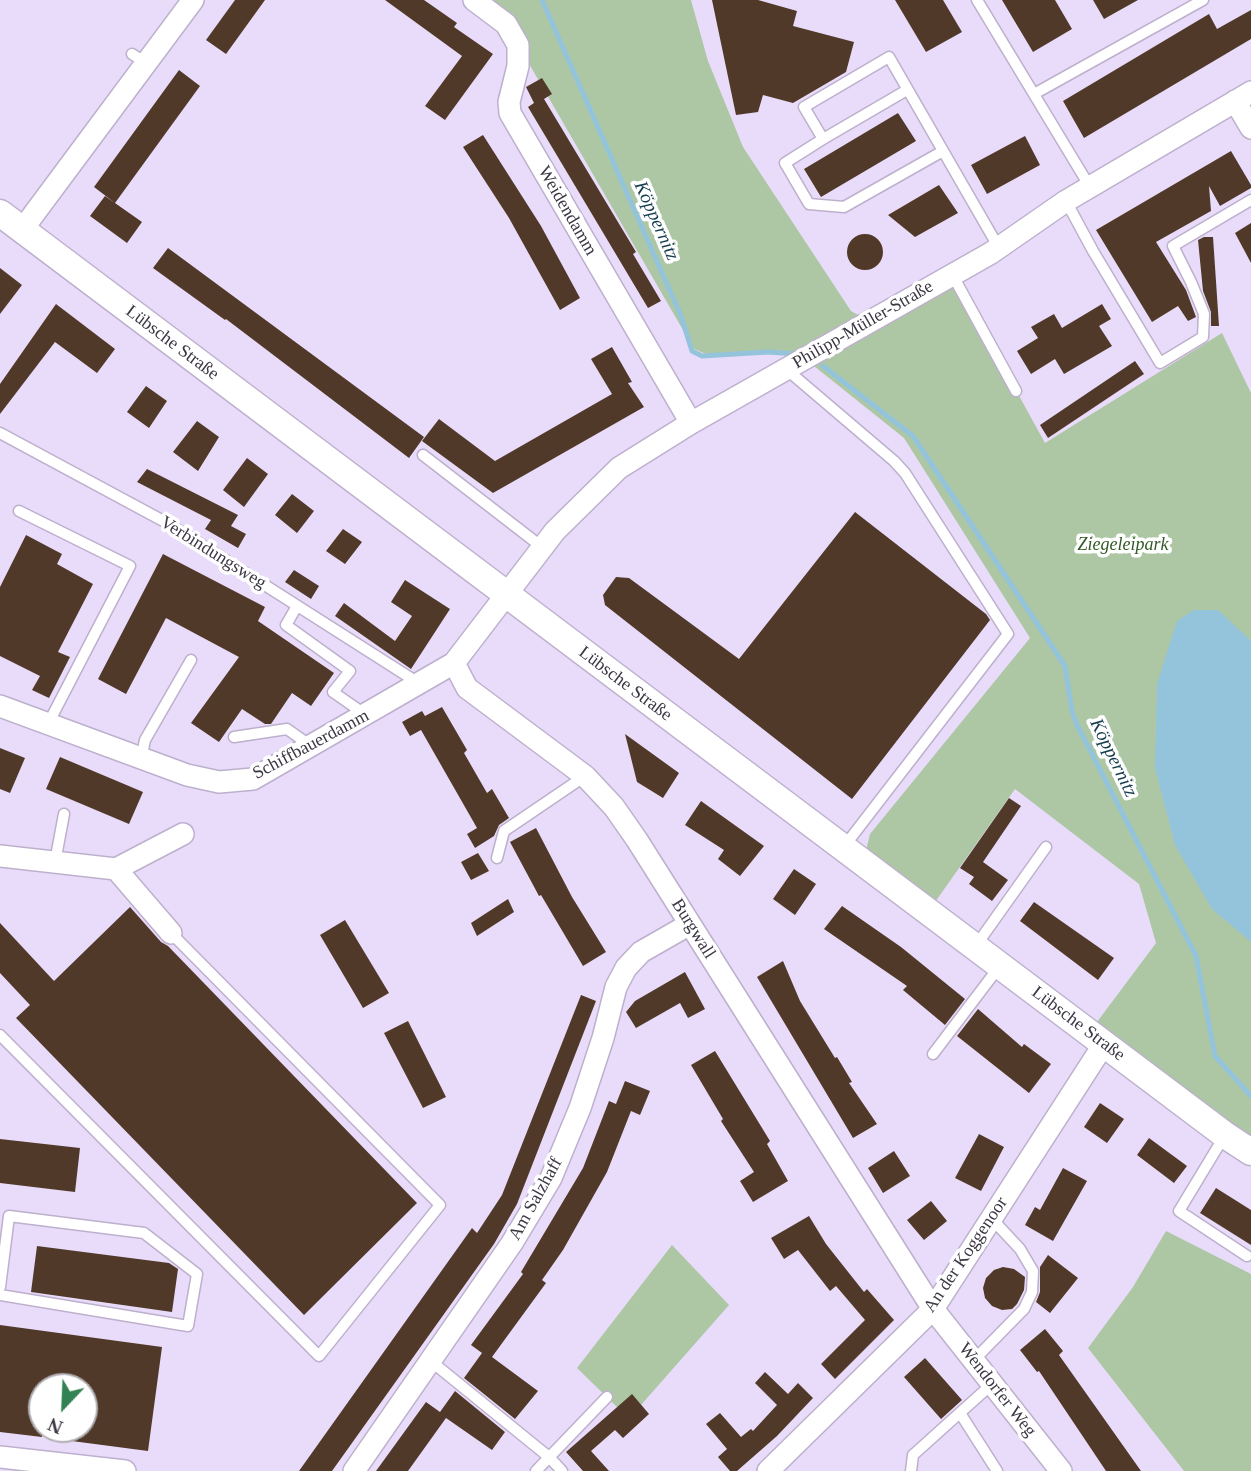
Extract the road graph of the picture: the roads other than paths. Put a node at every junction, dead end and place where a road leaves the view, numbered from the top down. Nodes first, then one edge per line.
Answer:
1 (192, 0) edge
2 (474, 0) edge
3 (977, 0) edge
4 (1203, 0) edge
5 (907, 90) junction
6 (1034, 94) junction
7 (1243, 96) edge
8 (1251, 128) edge
9 (823, 139) junction
10 (943, 151) junction
11 (1090, 187) junction
12 (1251, 200) edge
13 (1066, 201) junction
14 (0, 213) edge
15 (22, 230) junction
16 (999, 248) junction
17 (952, 274) junction
18 (803, 359) junction
19 (1016, 391) dead end
20 (691, 423) junction
21 (0, 433) edge
22 (423, 455) dead end
23 (19, 511) dead end
24 (542, 547) junction
25 (507, 595) junction
26 (298, 606) junction
27 (191, 660) dead end
28 (454, 663) junction
29 (420, 684) junction
30 (0, 706) edge
31 (366, 715) junction
32 (48, 724) junction
33 (234, 737) dead end
34 (311, 746) junction
35 (141, 759) junction
36 (585, 776) junction
37 (64, 814) dead end
38 (183, 834) dead end
39 (1046, 846) dead end
40 (843, 848) junction
41 (0, 856) edge
42 (497, 858) dead end
43 (55, 862) junction
44 (116, 869) junction
45 (691, 925) junction
46 (171, 933) joint
47 (975, 947) junction
48 (1000, 966) junction
49 (0, 1035) edge
50 (1104, 1044) junction
51 (933, 1054) dead end
52 (1225, 1135) junction
53 (1251, 1152) edge
54 (5, 1215) edge
55 (992, 1219) junction
56 (1247, 1256) dead end
57 (0, 1287) edge
58 (0, 1295) edge
59 (933, 1309) junction
60 (973, 1361) junction
61 (432, 1362) junction
62 (992, 1384) junction
63 (607, 1397) dead end
64 (960, 1413) junction
65 (0, 1457) edge
66 (549, 1457) junction
67 (85, 1469) edge
68 (125, 1471) edge
69 (354, 1471) edge
70 (536, 1471) edge
71 (562, 1471) edge
72 (768, 1471) edge
73 (911, 1471) edge
74 (997, 1471) edge
75 (1061, 1471) edge

1 - 15 street
2 - 20 street, Weidendamm
3 - 6 lane
4 - 6 lane
5 - 9 lane
5 - 9 lane
5 - 10 lane
6 - 11 lane
7 - 8 street
7 - 11 street, Philipp-Müller-Straße
9 - 10 lane
10 - 16 lane
11 - 13 street, Philipp-Müller-Straße
12 - 13 lane
13 - 16 street, Philipp-Müller-Straße
14 - 15 street, Lübsche Straße
15 - 25 street, Lübsche Straße
16 - 17 street, Philipp-Müller-Straße
17 - 18 street, Philipp-Müller-Straße
17 - 19 lane
18 - 20 street, Philipp-Müller-Straße
18 - 40 lane
20 - 24 street, Philipp-Müller-Straße
21 - 26 lane, Verbindungsweg
22 - 24 lane
23 - 32 lane
24 - 25 street, Philipp-Müller-Straße
25 - 28 street
25 - 40 street, Lübsche Straße
26 - 29 lane, Verbindungsweg
26 - 31 lane
27 - 35 lane
28 - 29 street, Schiffbauerdamm
28 - 36 street, Burgwall
29 - 31 street, Schiffbauerdamm
30 - 32 street, Schiffbauerdamm
31 - 34 street, Schiffbauerdamm
32 - 35 street, Schiffbauerdamm
33 - 34 lane
34 - 35 street, Schiffbauerdamm
36 - 42 lane
36 - 45 street, Burgwall
37 - 43 lane
38 - 44 street
39 - 47 lane
40 - 47 street, Lübsche Straße
41 - 43 street
43 - 44 street
44 - 46 street
45 - 59 street, Burgwall
45 - 61 street, Am Salzhaff
46 - 49 lane
47 - 48 street, Lübsche Straße
48 - 50 street, Lübsche Straße
48 - 51 lane
50 - 52 street, Lübsche Straße
50 - 55 street, An der Koggenoor
52 - 53 street, Lübsche Straße
52 - 56 lane
54 - 57 lane
54 - 58 lane
55 - 59 street, An der Koggenoor
55 - 60 lane
59 - 60 street, Wendorfer Weg
59 - 72 street, An der Koggenoor
60 - 62 street, Wendorfer Weg
61 - 66 lane
61 - 69 street, Am Salzhaff
62 - 64 lane
62 - 75 street, Wendorfer Weg
63 - 66 lane
64 - 73 lane
64 - 74 lane
65 - 67 street
66 - 70 lane
66 - 71 lane
67 - 68 street

